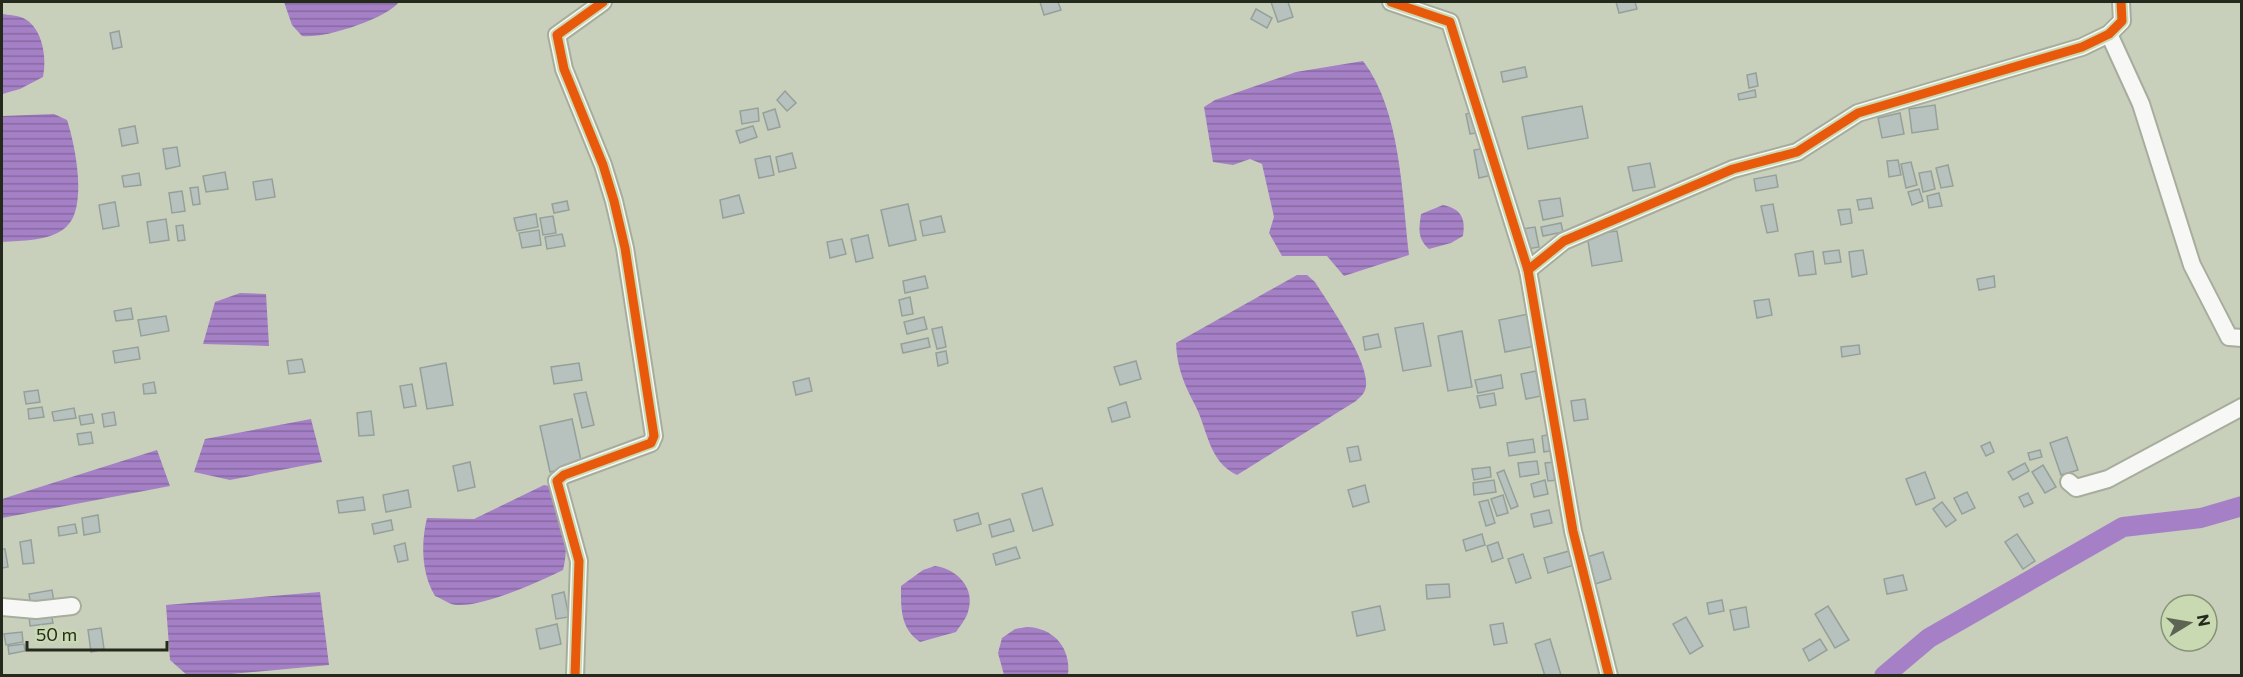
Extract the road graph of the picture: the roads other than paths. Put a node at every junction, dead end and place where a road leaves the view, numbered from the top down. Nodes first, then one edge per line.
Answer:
1 (603, 2) edge
2 (1391, 2) edge
3 (2121, 2) edge
4 (2109, 34) junction
5 (1528, 270) junction
6 (2241, 338) edge
7 (2241, 407) edge
8 (2069, 482) dead end
9 (2, 606) edge
10 (72, 606) dead end
11 (575, 675) edge
12 (1609, 675) edge

1 - 11 street
2 - 5 street
3 - 4 street
4 - 5 street
4 - 6 street
5 - 12 street
7 - 8 street
9 - 10 street

